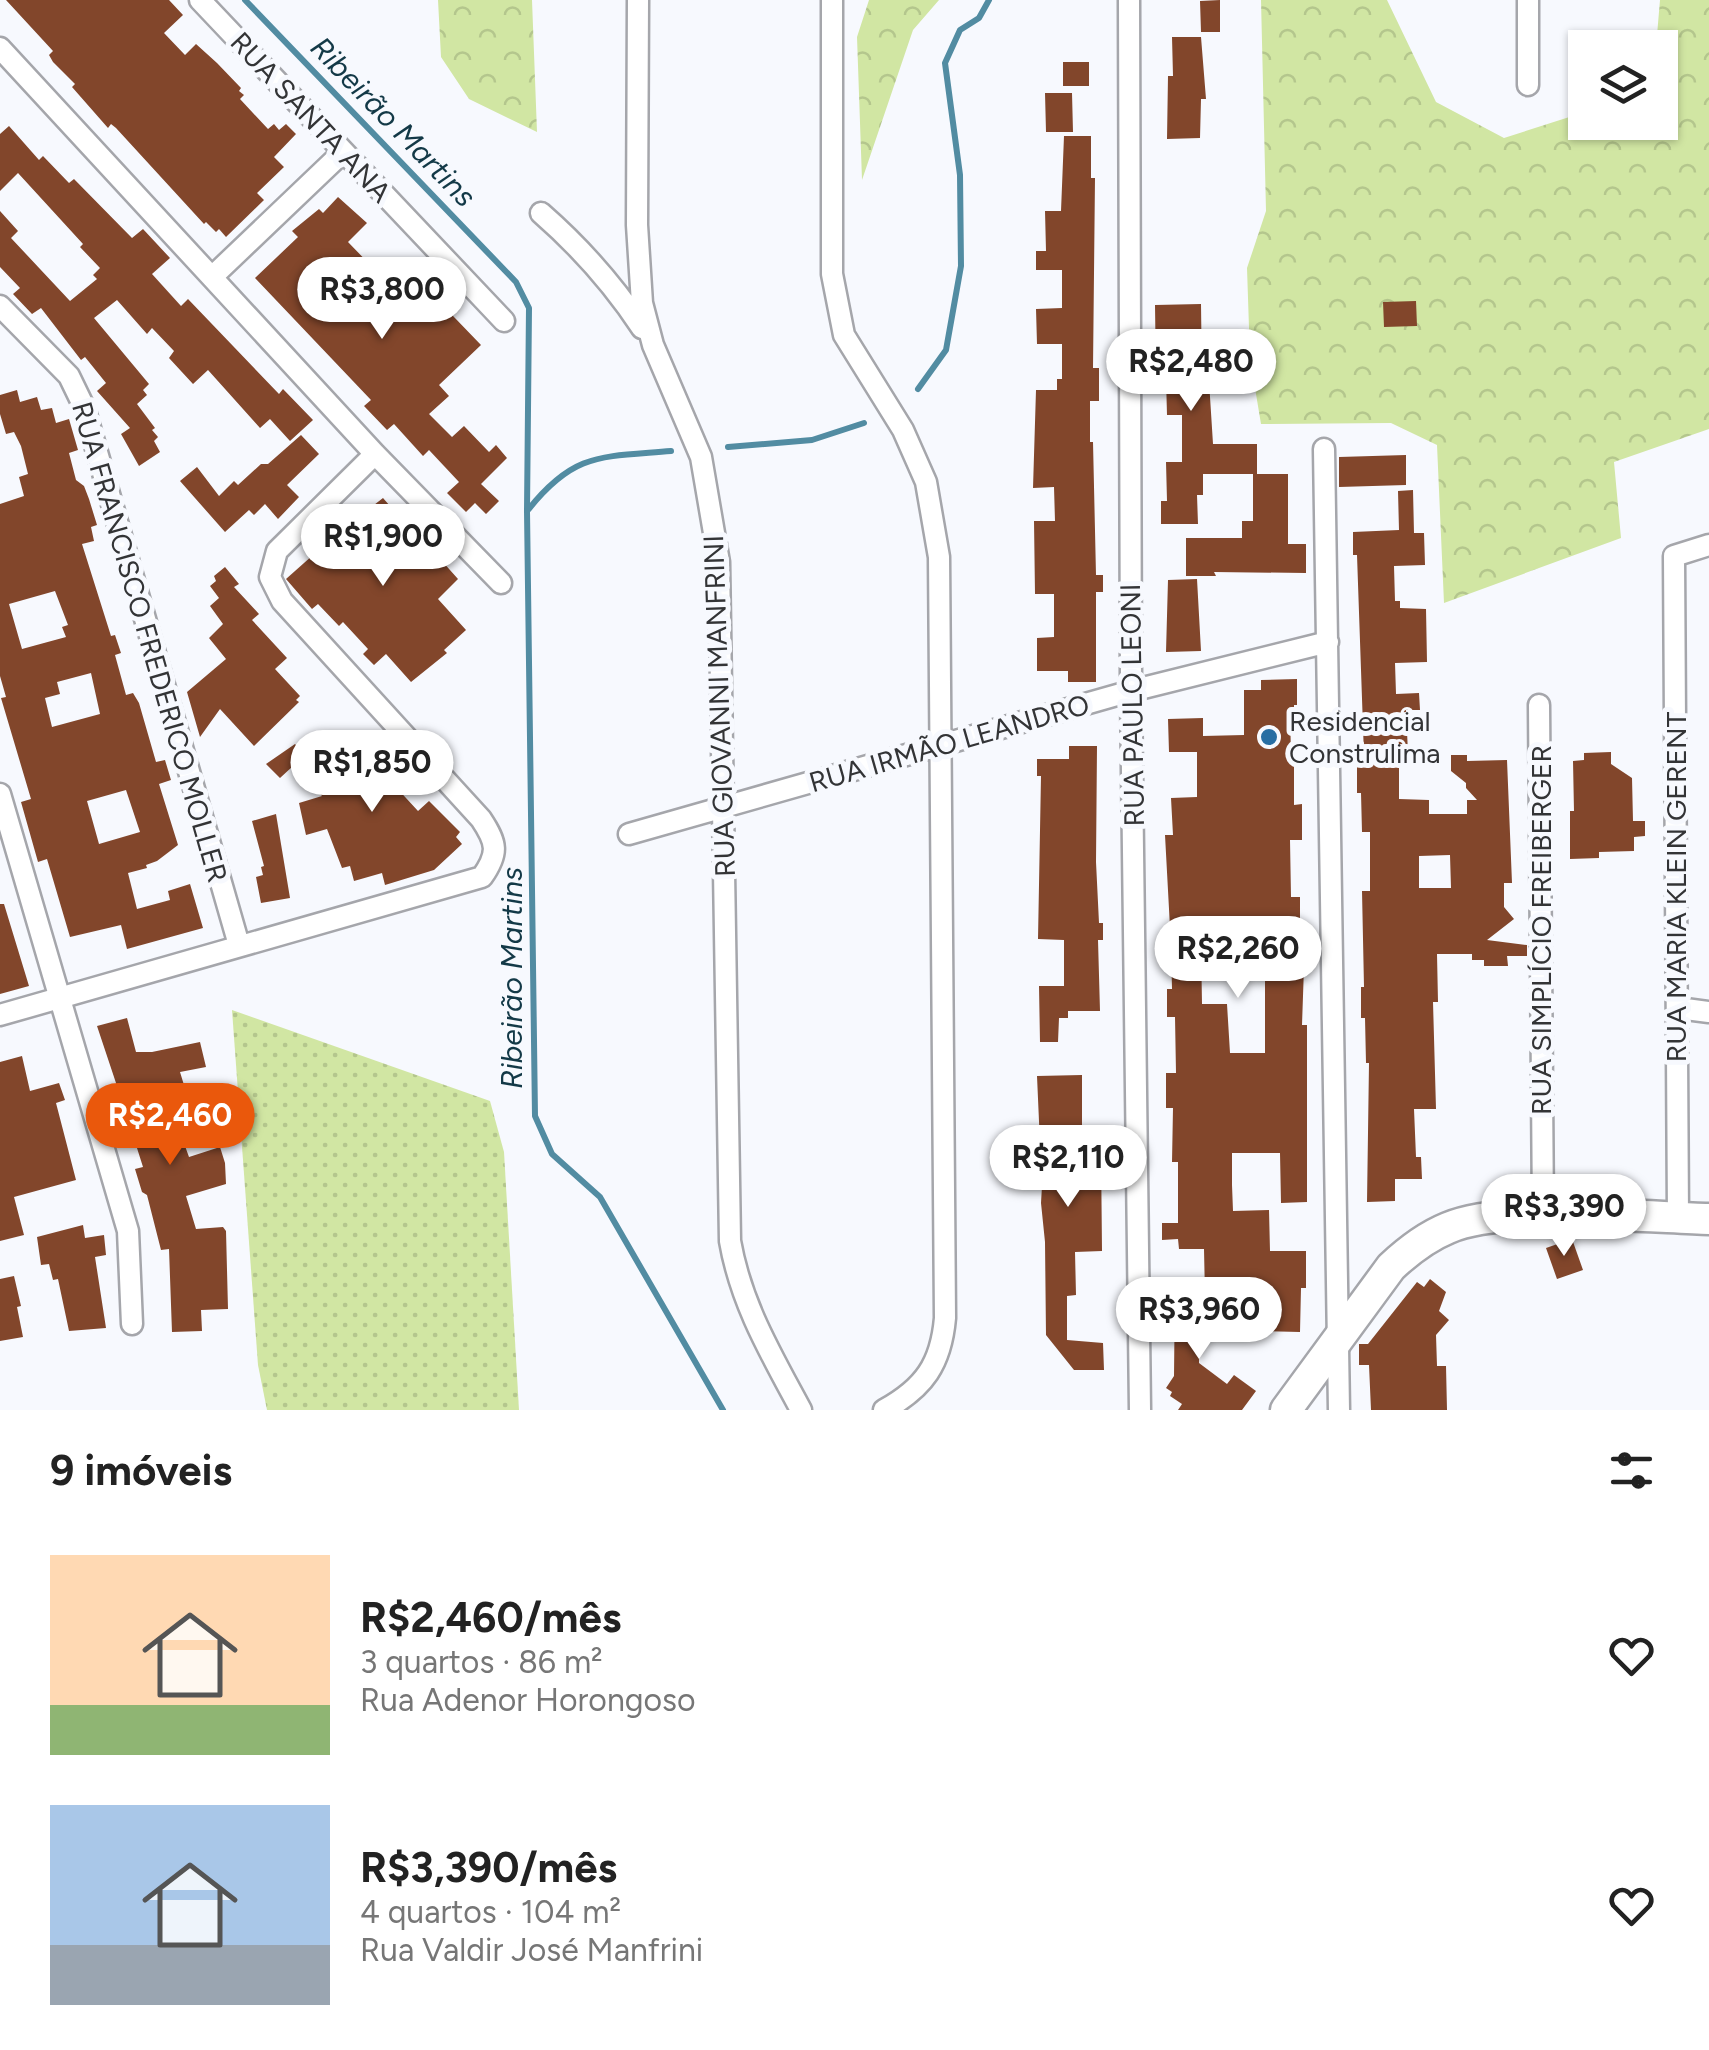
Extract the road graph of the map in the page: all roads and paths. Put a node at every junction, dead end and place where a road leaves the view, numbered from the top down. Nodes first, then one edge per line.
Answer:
1 (200, 0) edge
2 (638, 0) edge
3 (832, 0) edge
4 (1128, 0) edge
5 (1528, 0) edge
6 (0, 48) edge
7 (1528, 85) dead end
8 (342, 152) junction
9 (541, 214) dead end
10 (212, 277) junction
11 (0, 306) edge
12 (504, 322) dead end
13 (654, 345) junction
14 (1324, 449) dead end
15 (376, 454) junction
16 (1709, 545) edge
17 (501, 583) dead end
18 (1328, 642) junction
19 (1131, 691) junction
20 (1539, 705) dead end
21 (942, 745) junction
22 (0, 794) edge
23 (724, 808) junction
24 (630, 834) dead end
25 (239, 945) junction
26 (58, 998) junction
27 (1678, 1008) junction
28 (1709, 1012) edge
29 (0, 1015) edge
30 (1544, 1215) junction
31 (1678, 1218) junction
32 (1709, 1219) edge
33 (132, 1324) dead end
34 (1338, 1336) junction
35 (801, 1410) edge
36 (884, 1410) edge
37 (1140, 1410) edge
38 (1286, 1410) edge
39 (1339, 1410) edge

1 - 8 street, RUA SANTA ANA
2 - 13 street, RUA GIOVANNI MANFRINI
3 - 21 street
4 - 19 street, RUA PAULO LEONI
5 - 7 street
6 - 10 street
8 - 10 street
8 - 12 street, RUA SANTA ANA
9 - 13 street
10 - 15 street
11 - 25 street, RUA FRANCISCO FREDERICO MOLLER
13 - 23 street, RUA GIOVANNI MANFRINI
14 - 18 street
15 - 17 street
15 - 25 street
16 - 27 street, RUA MARIA KLEIN GERENT
18 - 19 street, RUA IRMÃO LEANDRO
18 - 34 street
19 - 21 street, RUA IRMÃO LEANDRO
19 - 37 street, RUA PAULO LEONI
20 - 30 street, RUA SIMPLÍCIO FREIBERGER
21 - 23 street, RUA IRMÃO LEANDRO
21 - 36 street
22 - 26 street
23 - 24 street, RUA IRMÃO LEANDRO
23 - 35 street, RUA GIOVANNI MANFRINI
25 - 26 street
26 - 29 street
26 - 33 street
27 - 28 street
27 - 31 street, RUA MARIA KLEIN GERENT
30 - 31 street
30 - 34 street
31 - 32 street
34 - 38 street
34 - 39 street

